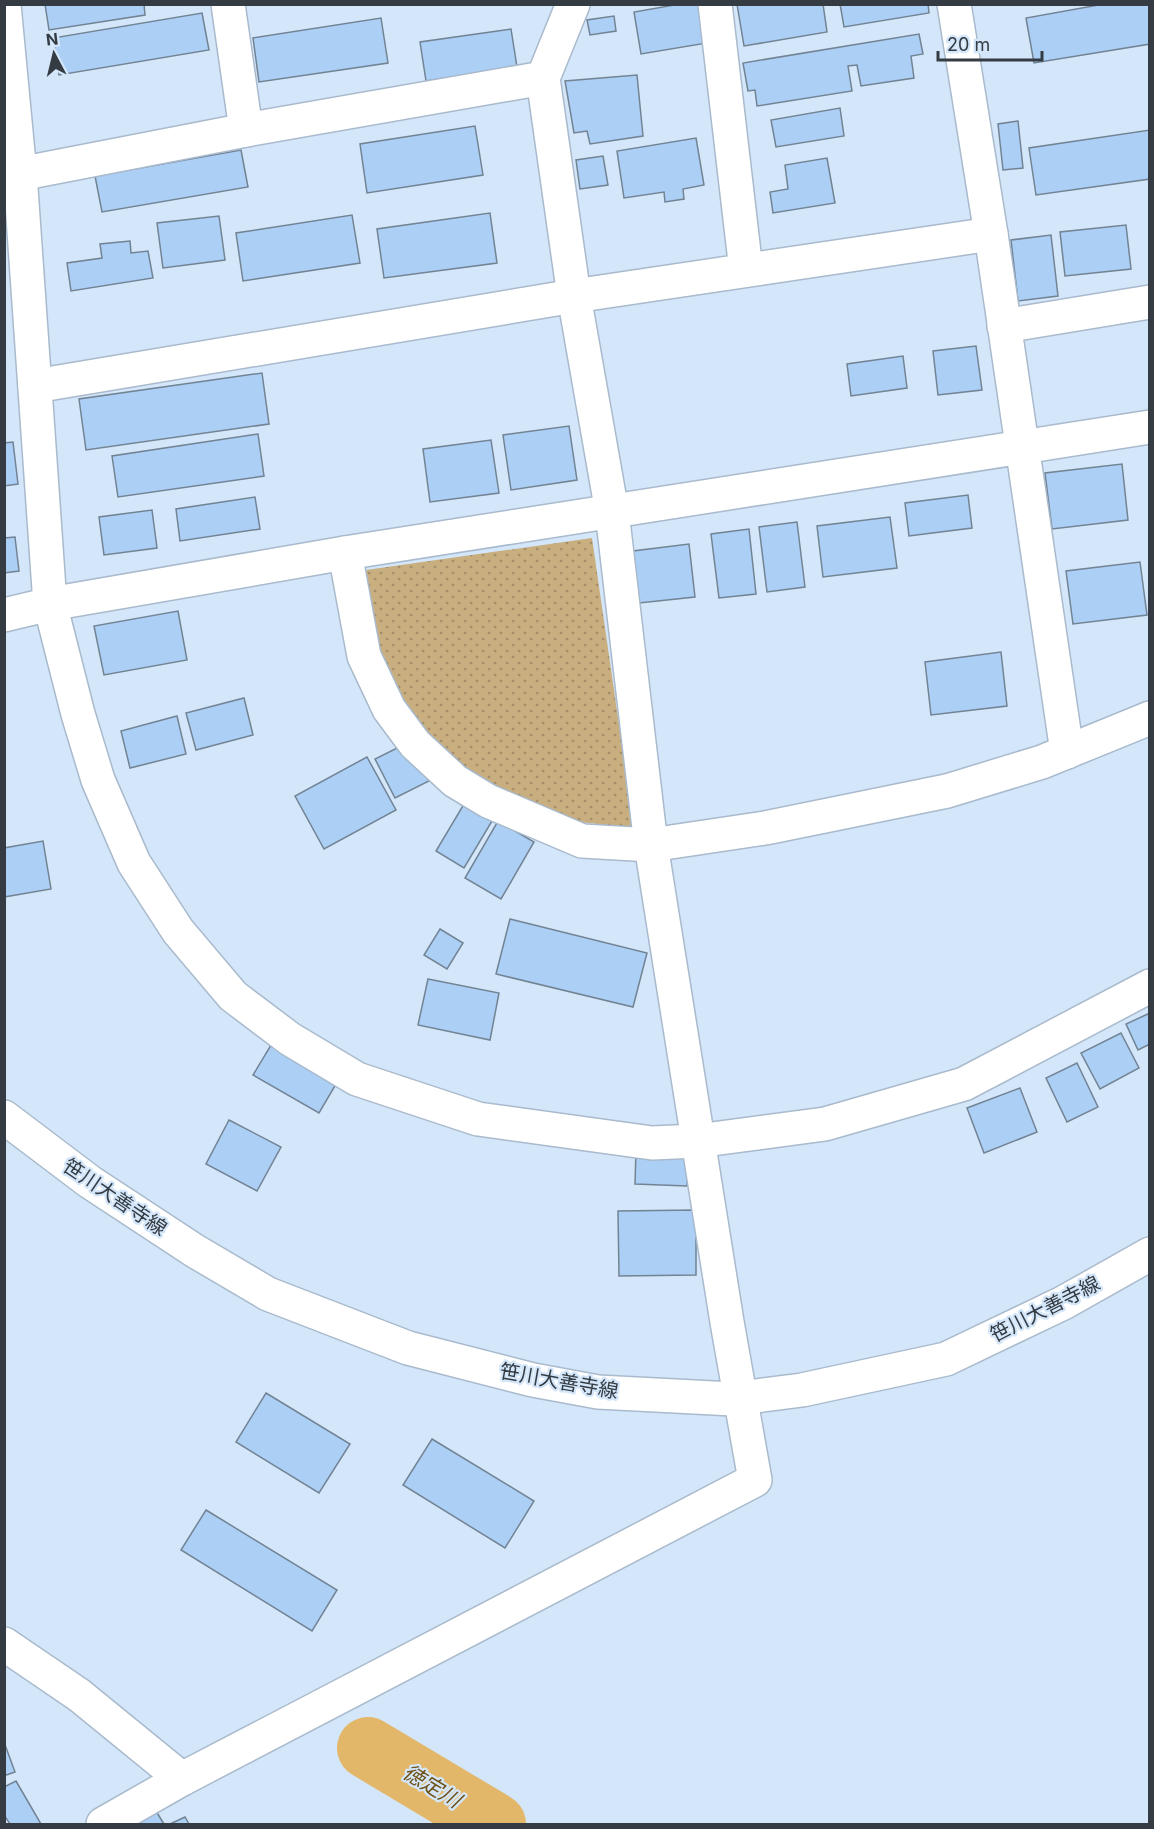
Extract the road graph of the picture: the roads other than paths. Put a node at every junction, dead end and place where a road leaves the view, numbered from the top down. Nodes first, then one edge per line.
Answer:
1 (228, 4) edge
2 (573, 4) edge
3 (715, 4) edge
4 (954, 4) edge
5 (4, 5) edge
6 (543, 78) junction
7 (246, 130) junction
8 (12, 176) edge
9 (991, 234) junction
10 (746, 270) junction
11 (574, 296) junction
12 (1149, 302) edge
13 (1004, 326) junction
14 (35, 386) junction
15 (1149, 428) edge
16 (1022, 447) junction
17 (612, 512) junction
18 (345, 553) junction
19 (50, 604) junction
20 (4, 615) edge
21 (1149, 718) edge
22 (1067, 752) junction
23 (651, 844) junction
24 (1149, 986) edge
25 (4, 1117) edge
26 (697, 1141) junction
27 (1149, 1254) edge
28 (741, 1398) junction
29 (4, 1644) edge
30 (182, 1779) junction
31 (103, 1824) edge

1 - 7 street
2 - 6 street
3 - 10 street
4 - 9 street
5 - 8 street
6 - 7 street
6 - 11 street
7 - 8 street
8 - 14 street
9 - 10 street
9 - 13 street
10 - 11 street
11 - 14 street
11 - 17 street
12 - 13 street
13 - 16 street
14 - 19 street
15 - 16 street
16 - 17 street
16 - 22 street
17 - 18 street
17 - 23 street
18 - 19 street
18 - 23 street
19 - 20 street
19 - 26 street
21 - 22 street
22 - 23 street
23 - 26 street
24 - 26 street
25 - 28 street, 笹川大善寺線
26 - 28 street
27 - 28 street, 笹川大善寺線
28 - 30 street
29 - 30 street
30 - 31 street

